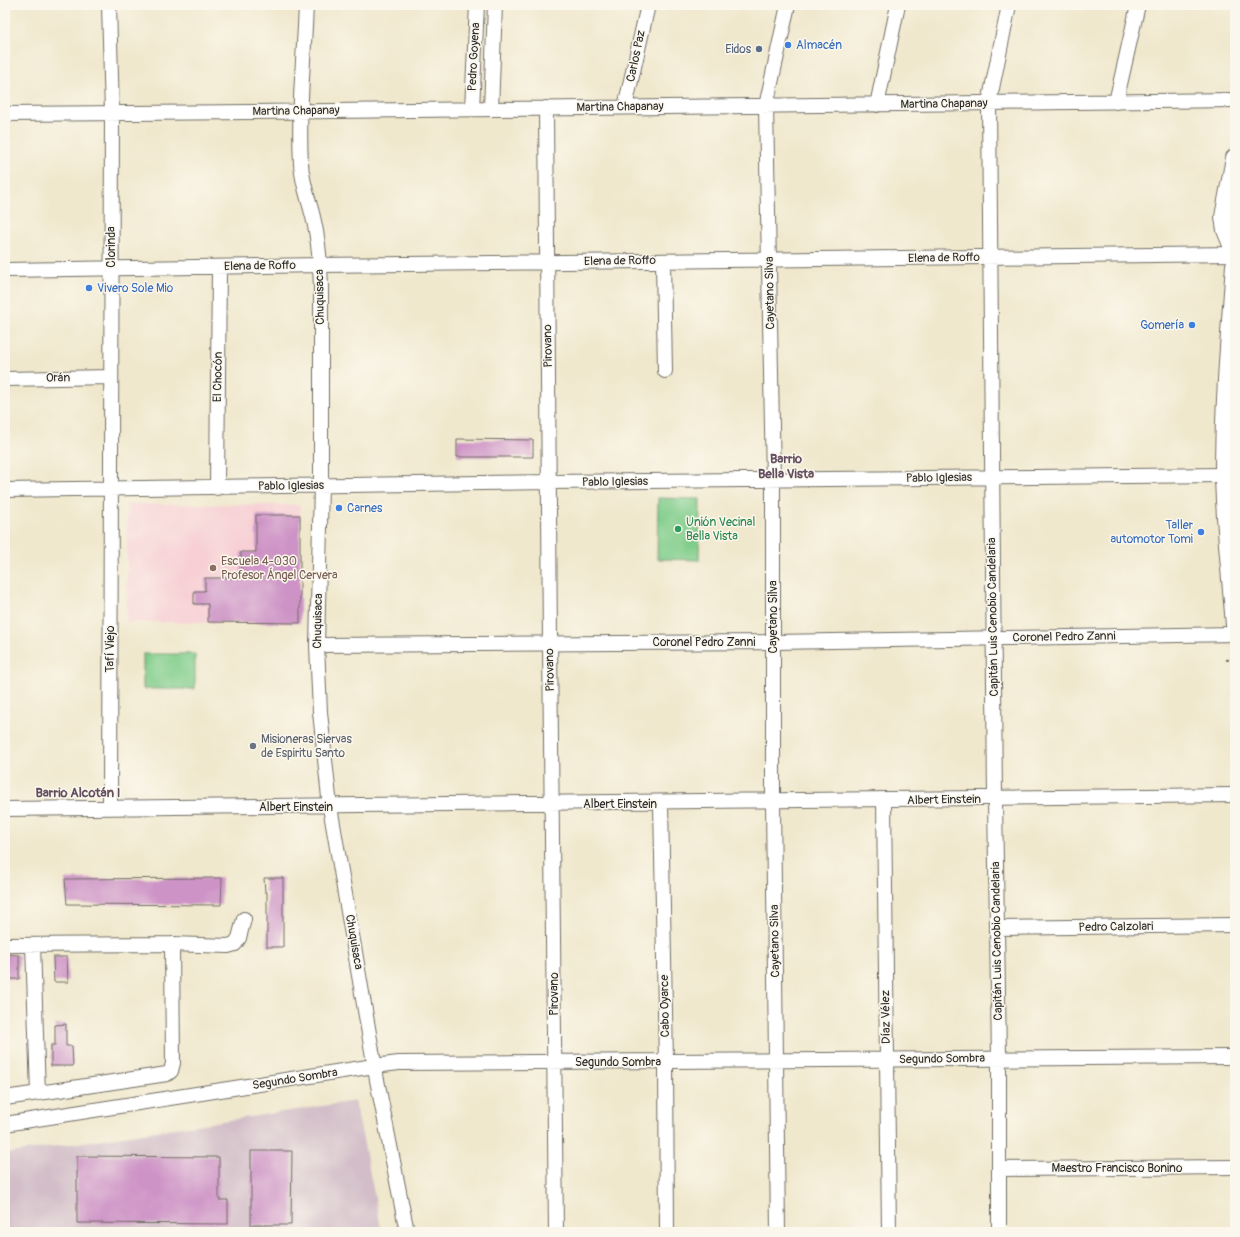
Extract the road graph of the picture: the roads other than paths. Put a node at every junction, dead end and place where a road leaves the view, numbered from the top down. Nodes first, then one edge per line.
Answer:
1 (109, 5) edge
2 (306, 5) edge
3 (477, 5) edge
4 (495, 5) edge
5 (648, 5) edge
6 (788, 5) edge
7 (898, 5) edge
8 (1009, 5) edge
9 (1138, 5) edge
10 (1235, 100) edge
11 (1116, 102) junction
12 (989, 103) junction
13 (877, 104) junction
14 (766, 106) junction
15 (625, 107) junction
16 (546, 108) junction
17 (472, 109) junction
18 (491, 109) junction
19 (301, 111) junction
20 (112, 113) junction
21 (5, 114) edge
22 (1235, 158) edge
23 (1235, 253) edge
24 (991, 257) junction
25 (769, 260) junction
26 (663, 261) junction
27 (548, 262) junction
28 (320, 265) junction
29 (1235, 265) edge
30 (219, 267) junction
31 (111, 269) junction
32 (5, 270) edge
33 (665, 370) dead end
34 (111, 377) junction
35 (5, 378) edge
36 (1224, 475) junction
37 (992, 478) junction
38 (773, 480) junction
39 (549, 482) junction
40 (321, 486) junction
41 (217, 488) junction
42 (110, 489) junction
43 (5, 490) edge
44 (1235, 625) edge
45 (1235, 634) edge
46 (994, 638) junction
47 (550, 642) junction
48 (774, 642) junction
49 (317, 645) junction
50 (1235, 795) edge
51 (995, 800) junction
52 (773, 802) junction
53 (884, 802) junction
54 (661, 804) junction
55 (552, 805) junction
56 (330, 807) junction
57 (110, 808) junction
58 (5, 809) edge
59 (244, 919) dead end
60 (1235, 925) edge
61 (996, 928) junction
62 (172, 944) junction
63 (5, 945) edge
64 (34, 945) junction
65 (1235, 1057) edge
66 (999, 1058) junction
67 (887, 1059) junction
68 (776, 1060) junction
69 (554, 1062) junction
70 (666, 1062) junction
71 (374, 1066) junction
72 (38, 1093) junction
73 (5, 1098) edge
74 (5, 1124) edge
75 (1235, 1167) edge
76 (999, 1169) junction
77 (407, 1232) edge
78 (556, 1232) edge
79 (666, 1232) edge
80 (778, 1232) edge
81 (889, 1232) edge
82 (999, 1232) edge

1 - 20 street, Clorinda
2 - 19 street, Chuquisaca
3 - 17 street, Pedro Goyena
4 - 18 street, Pedro Goyena
5 - 15 street, Carlos Paz
6 - 14 street, Cayetano Silva
7 - 13 street
8 - 12 street, Capitán Luis Cenobio Candelaria
9 - 11 street
10 - 11 street, Martina Chapanay
11 - 12 street, Martina Chapanay
12 - 13 street, Martina Chapanay
12 - 24 street, Capitán Luis Cenobio Candelaria
13 - 14 street, Martina Chapanay
14 - 15 street, Martina Chapanay
14 - 25 street, Cayetano Silva
15 - 16 street, Martina Chapanay
16 - 18 street, Martina Chapanay
16 - 27 street, Pirovano
17 - 18 street, Martina Chapanay
17 - 19 street, Martina Chapanay
19 - 20 street, Martina Chapanay
19 - 28 street, Chuquisaca
20 - 21 street, Martina Chapanay
20 - 31 street, Clorinda
22 - 23 main road
23 - 24 street, Elena de Roffo
24 - 25 street, Elena de Roffo
24 - 37 street, Capitán Luis Cenobio Candelaria
25 - 26 street, Elena de Roffo
25 - 38 street, Cayetano Silva
26 - 27 street, Elena de Roffo
26 - 33 street
27 - 28 street, Elena de Roffo
27 - 39 street, Pirovano
28 - 30 street, Elena de Roffo
28 - 40 street, Chuquisaca
29 - 36 main road
30 - 31 street, Elena de Roffo
30 - 41 street, El Chocón
31 - 32 street, Elena de Roffo
31 - 34 street, Clorinda
34 - 35 street, Orán
34 - 42 street, Clorinda
36 - 37 street, Pablo Iglesias
36 - 44 main road
37 - 38 street, Pablo Iglesias
37 - 46 street, Capitán Luis Cenobio Candelaria
38 - 39 street, Pablo Iglesias
38 - 48 street, Cayetano Silva
39 - 40 street, Pablo Iglesias
39 - 47 street, Pirovano
40 - 41 street, Pablo Iglesias
40 - 49 street, Chuquisaca
41 - 42 street, Pablo Iglesias
42 - 43 street, Pablo Iglesias
42 - 57 street, Tafí Viejo
45 - 46 street, Coronel Pedro Zanni
46 - 48 street, Coronel Pedro Zanni
46 - 51 street, Capitán Luis Cenobio Candelaria
47 - 48 street, Coronel Pedro Zanni
47 - 49 street, Coronel Pedro Zanni
47 - 55 street, Pirovano
48 - 52 street, Cayetano Silva
49 - 56 street, Chuquisaca
50 - 51 street, Albert Einstein
51 - 53 street, Albert Einstein
51 - 61 street, Capitán Luis Cenobio Candelaria
52 - 53 street, Albert Einstein
52 - 54 street, Albert Einstein
52 - 68 street, Cayetano Silva
53 - 67 street, Díaz Vélez
54 - 55 street, Albert Einstein
54 - 70 street, Cabo Oyarce
55 - 56 street, Albert Einstein
55 - 69 street, Pirovano
56 - 57 street, Albert Einstein
56 - 71 street, Chuquisaca
57 - 58 street, Albert Einstein
59 - 62 street
60 - 61 street, Pedro Calzolari
61 - 66 street, Capitán Luis Cenobio Candelaria
62 - 64 street
62 - 72 street
63 - 64 street
64 - 72 street
65 - 66 street, Segundo Sombra
66 - 67 street, Segundo Sombra
66 - 76 street, Capitán Luis Cenobio Candelaria
67 - 68 street, Segundo Sombra
67 - 81 street, Díaz Vélez
68 - 70 street, Segundo Sombra
68 - 80 street, Cayetano Silva
69 - 70 street, Segundo Sombra
69 - 71 street, Segundo Sombra
69 - 78 street, Pirovano
70 - 79 street, Cabo Oyarce
71 - 74 street, Segundo Sombra
71 - 77 street, Chuquisaca
72 - 73 street
75 - 76 street, Maestro Francisco Bonino
76 - 82 street, Capitán Luis Cenobio Candelaria

